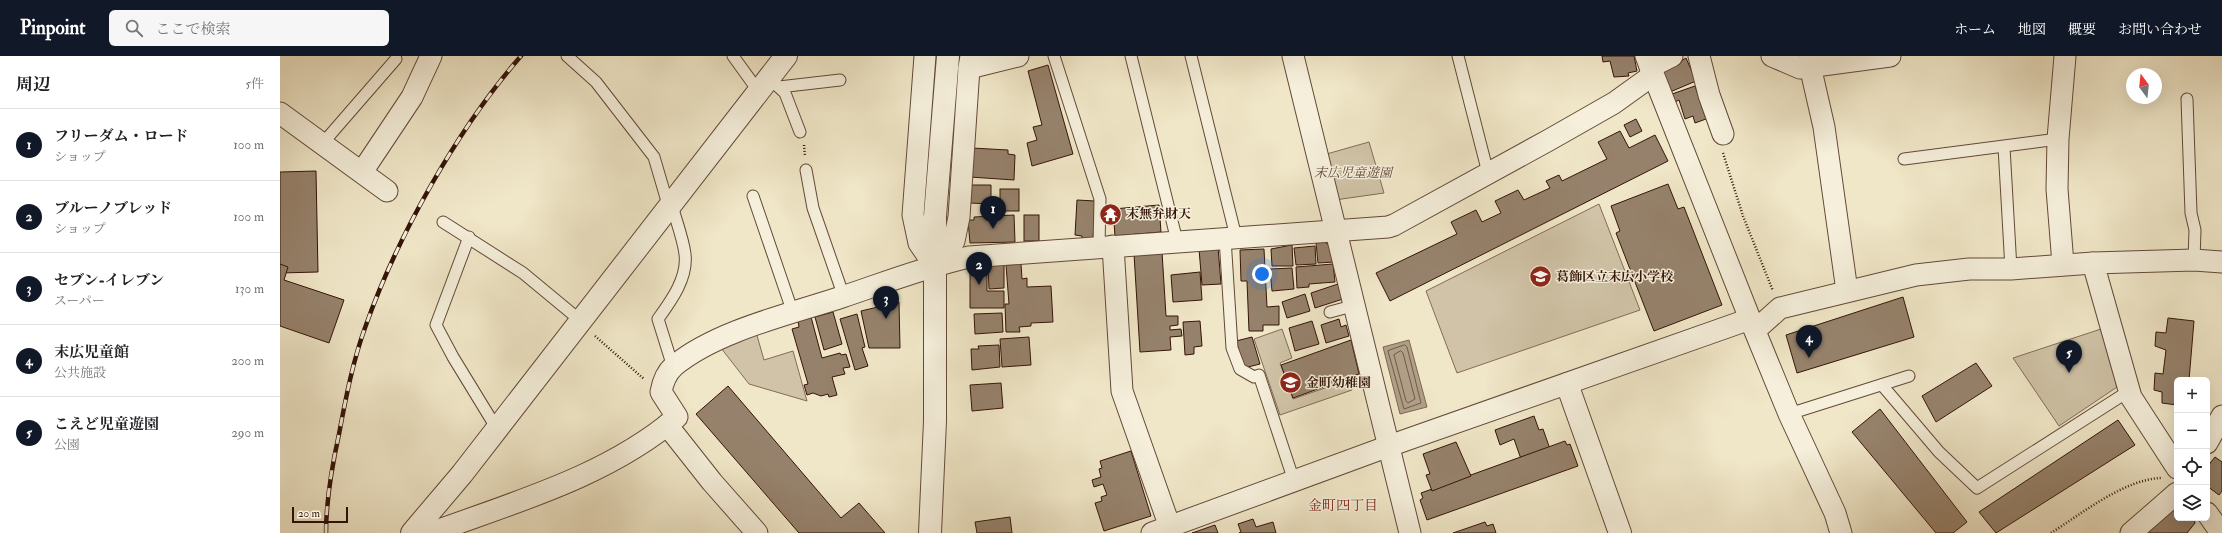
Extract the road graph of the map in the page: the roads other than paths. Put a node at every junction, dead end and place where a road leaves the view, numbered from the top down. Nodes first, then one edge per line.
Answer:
1 (431, 56) edge
2 (567, 56) edge
3 (733, 56) edge
4 (786, 56) edge
5 (925, 56) edge
6 (948, 56) edge
7 (1018, 56) edge
8 (1054, 56) edge
9 (1131, 56) edge
10 (1191, 56) edge
11 (1294, 56) edge
12 (1458, 56) edge
13 (1672, 56) edge
14 (1699, 56) edge
15 (1772, 56) edge
16 (1890, 56) edge
17 (2065, 56) edge
18 (396, 59) dead end
19 (1810, 61) edge
20 (970, 62) edge
21 (1650, 66) edge
22 (840, 80) dead end
23 (769, 86) junction
24 (2187, 99) dead end
25 (280, 114) edge
26 (800, 132) road end
27 (2058, 139) junction
28 (1723, 143) road end
29 (323, 144) junction
30 (2004, 147) junction
31 (1904, 159) dead end
32 (806, 170) road end
33 (362, 172) junction
34 (1488, 173) junction
35 (387, 191) dead end
36 (753, 196) dead end
37 (670, 207) junction
38 (443, 222) dead end
39 (1337, 231) junction
40 (469, 237) junction
41 (1231, 237) junction
42 (1177, 241) junction
43 (1106, 247) junction
44 (2194, 260) junction
45 (2222, 262) edge
46 (2093, 263) junction
47 (2063, 264) junction
48 (934, 266) junction
49 (2011, 269) junction
50 (1847, 290) junction
51 (844, 296) junction
52 (1356, 305) junction
53 (1330, 312) dead end
54 (793, 313) junction
55 (581, 321) junction
56 (1752, 323) junction
57 (673, 367) junction
58 (1909, 376) dead end
59 (1567, 384) junction
60 (1882, 385) junction
61 (2129, 391) junction
62 (1789, 414) junction
63 (2222, 416) edge
64 (667, 426) junction
65 (497, 429) junction
66 (2210, 438) edge
67 (1389, 446) junction
68 (2170, 473) edge
69 (1294, 481) junction
70 (2174, 496) edge
71 (2210, 517) edge
72 (1164, 531) edge
73 (412, 533) edge
74 (432, 533) edge
75 (757, 533) edge
76 (930, 533) edge
77 (1410, 533) edge
78 (1620, 533) edge
79 (1841, 533) edge
80 (2131, 533) edge
81 (2221, 533) edge

1 - 33 street
2 - 37 lane
3 - 23 lane
4 - 23 street
5 - 48 street
6 - 48 street
7 - 20 street
8 - 43 lane
9 - 42 lane
10 - 41 lane
11 - 39 street
12 - 34 lane
13 - 21 street
14 - 28 street
15 - 19 street
16 - 19 street
17 - 27 street
18 - 29 lane
19 - 50 street
20 - 48 street
21 - 34 street
21 - 56 street
22 - 23 lane
23 - 26 lane
23 - 37 street
24 - 44 lane
25 - 29 street
27 - 30 lane
27 - 47 street
29 - 33 street
30 - 31 lane
30 - 49 lane
32 - 51 lane
33 - 35 street
34 - 39 street
36 - 54 lane
37 - 55 street
37 - 57 lane
38 - 40 lane
39 - 41 street
39 - 52 street
40 - 55 lane
40 - 65 lane
41 - 42 street
41 - 69 lane
42 - 43 street
43 - 48 street
43 - 72 street
44 - 45 street
44 - 46 street
46 - 47 street
46 - 61 street
47 - 49 street
48 - 51 street
48 - 76 street
49 - 50 street
50 - 56 street
51 - 54 street
52 - 53 lane
52 - 67 street
54 - 57 street
55 - 65 street
56 - 59 street
56 - 62 street
57 - 64 street
58 - 60 lane
59 - 67 street
59 - 78 street
60 - 61 lane
60 - 62 lane
61 - 68 street
62 - 79 street
63 - 66 street
64 - 74 street
64 - 75 street
65 - 73 street
67 - 69 street
67 - 77 street
69 - 72 street
70 - 80 street
71 - 81 street

